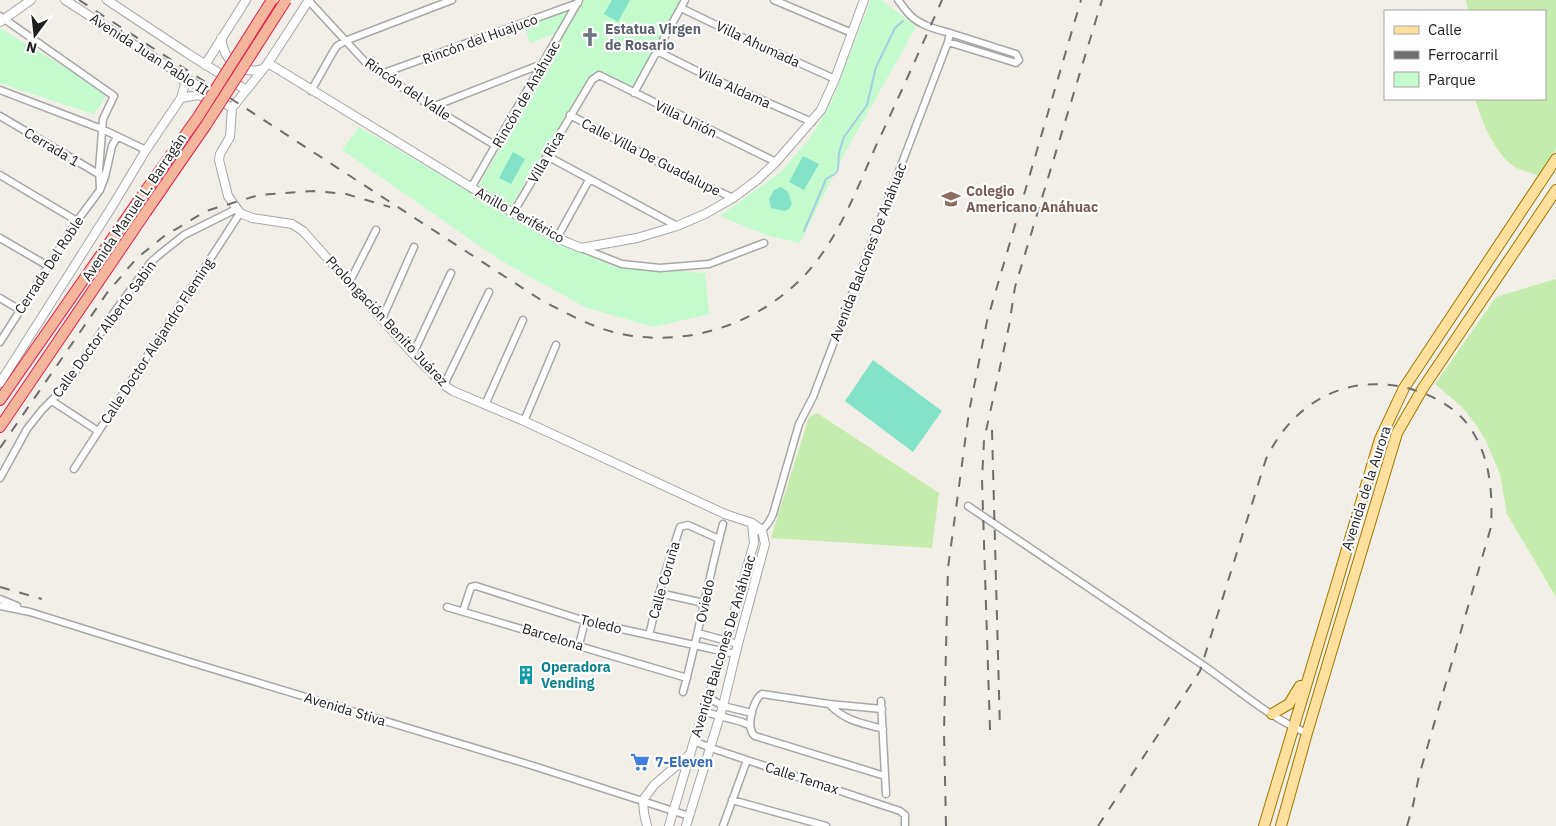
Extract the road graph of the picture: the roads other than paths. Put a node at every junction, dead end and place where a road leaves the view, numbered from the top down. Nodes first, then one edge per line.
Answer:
1 (32, 0) edge
2 (65, 0) edge
3 (107, 0) edge
4 (246, 0) edge
5 (272, 0) edge
6 (286, 0) edge
7 (309, 0) edge
8 (452, 0) edge
9 (685, 0) edge
10 (774, 0) edge
11 (864, 0) edge
12 (898, 0) edge
13 (579, 1) edge
14 (681, 8) junction
15 (1, 19) edge
16 (852, 33) junction
17 (950, 33) junction
18 (964, 37) junction
19 (221, 38) junction
20 (345, 41) junction
21 (948, 42) junction
22 (989, 44) junction
23 (962, 45) junction
24 (657, 51) junction
25 (986, 53) junction
26 (543, 64) junction
27 (205, 65) junction
28 (266, 66) junction
29 (180, 74) junction
30 (381, 74) junction
31 (596, 76) joint
32 (836, 79) junction
33 (0, 90) edge
34 (246, 90) junction
35 (311, 91) junction
36 (634, 93) junction
37 (181, 98) junction
38 (432, 107) junction
39 (232, 112) junction
40 (570, 115) junction
41 (0, 116) edge
42 (812, 122) junction
43 (102, 129) junction
44 (117, 137) junction
45 (496, 146) junction
46 (146, 150) junction
47 (547, 156) junction
48 (1556, 159) edge
49 (776, 162) junction
50 (0, 175) edge
51 (102, 176) junction
52 (590, 180) junction
53 (472, 188) junction
54 (1556, 190) edge
55 (732, 198) junction
56 (238, 211) junction
57 (513, 213) junction
58 (77, 221) junction
59 (677, 226) junction
60 (376, 230) dead end
61 (0, 238) edge
62 (557, 238) junction
63 (764, 243) dead end
64 (414, 247) dead end
65 (581, 248) junction
66 (48, 266) junction
67 (451, 273) dead end
68 (349, 283) junction
69 (488, 292) dead end
70 (0, 298) edge
71 (20, 310) junction
72 (382, 319) junction
73 (523, 320) dead end
74 (0, 342) edge
75 (556, 345) dead end
76 (413, 354) junction
77 (0, 383) edge
78 (444, 385) junction
79 (0, 400) edge
80 (52, 401) junction
81 (485, 405) junction
82 (524, 421) junction
83 (0, 427) edge
84 (98, 431) junction
85 (74, 469) dead end
86 (0, 478) edge
87 (968, 506) dead end
88 (752, 523) junction
89 (723, 524) dead end
90 (762, 530) junction
91 (753, 533) junction
92 (719, 539) junction
93 (659, 593) junction
94 (0, 599) edge
95 (704, 603) junction
96 (0, 606) edge
97 (447, 607) dead end
98 (463, 611) junction
99 (30, 612) junction
100 (585, 621) junction
101 (698, 633) junction
102 (649, 635) junction
103 (727, 639) junction
104 (738, 642) junction
105 (696, 644) junction
106 (579, 645) junction
107 (723, 654) junction
108 (735, 657) junction
109 (1311, 665) junction
110 (687, 678) junction
111 (683, 692) dead end
112 (709, 698) junction
113 (882, 700) dead end
114 (829, 704) junction
115 (723, 706) junction
116 (882, 709) junction
117 (705, 712) junction
118 (752, 713) junction
119 (1272, 714) junction
120 (720, 716) junction
121 (749, 725) junction
122 (1293, 728) junction
123 (883, 729) junction
124 (1307, 733) junction
125 (694, 741) junction
126 (711, 748) junction
127 (691, 753) junction
128 (747, 760) junction
129 (885, 776) junction
130 (886, 794) dead end
131 (643, 800) junction
132 (732, 800) junction
133 (674, 810) junction
134 (689, 816) junction
135 (905, 822) edge
136 (647, 826) edge
137 (669, 826) edge
138 (686, 826) edge
139 (723, 826) edge
140 (826, 826) edge
141 (1264, 826) edge
142 (1282, 826) edge

1 - 15 street
2 - 29 street, Avenida Juan Pablo II
3 - 27 street, Avenida Juan Pablo II
4 - 19 street
5 - 79 highway, Avenida Manuel L. Barragán, bridge
6 - 83 highway, Avenida Manuel L. Barragán, bridge
7 - 20 street, Rincón del Valle
7 - 28 street
8 - 20 street
9 - 14 street
10 - 16 street
11 - 16 street, Anillo Periférico
12 - 17 street
13 - 26 street, Rincón de Anáhuac
13 - 30 street, Rincón del Huajuco
14 - 24 street
14 - 32 street, Villa Ahumada
15 - 43 street, Cerrada Del Roble
16 - 32 street, Anillo Periférico
17 - 18 street
17 - 21 street, Avenida Balcones De Anáhuac
18 - 22 street
18 - 23 street
19 - 27 street
19 - 28 street
20 - 30 street, Rincón del Valle
20 - 35 street
21 - 23 street
21 - 90 street, Avenida Balcones De Anáhuac
22 - 25 street
22 - 25 street
23 - 25 street
24 - 36 street
24 - 42 street, Villa Aldama
26 - 38 street
26 - 45 street, Rincón de Anáhuac
27 - 34 street, Avenida Juan Pablo II
28 - 34 street
28 - 35 street, Anillo Periférico
29 - 37 street
29 - 39 street, Avenida Juan Pablo II
30 - 38 street, Rincón del Valle
31 - 36 street, Villa Unión
31 - 40 street, Villa Rica
32 - 42 street, Anillo Periférico
33 - 43 street
34 - 39 street
35 - 53 street, Anillo Periférico
36 - 49 street, Villa Unión
37 - 39 street
37 - 46 street
38 - 45 street, Rincón del Valle
39 - 56 street
40 - 47 street, Villa Rica
40 - 55 street, Calle Villa De Guadalupe
41 - 51 street, Cerrada 1
42 - 49 street, Anillo Periférico
43 - 44 street
43 - 51 street, Cerrada Del Roble
44 - 46 street
44 - 51 street, Cerrada Del Roble
45 - 53 street, Rincón de Anáhuac
46 - 77 street
47 - 52 street
47 - 57 street, Villa Rica
48 - 109 main road, Avenida de la Aurora
49 - 55 street, Anillo Periférico
50 - 58 street
51 - 58 street, Cerrada Del Roble
52 - 59 street
52 - 62 street
53 - 57 street, Anillo Periférico
54 - 124 main road, Avenida de la Aurora
55 - 59 street, Anillo Periférico
56 - 68 street, Prolongación Benito Juárez
56 - 80 street, Calle Doctor Alberto Sabin
56 - 84 street, Calle Doctor Alejandro Fleming
57 - 62 street, Anillo Periférico
58 - 66 street, Cerrada Del Roble
59 - 65 street, Anillo Periférico
60 - 68 street
61 - 66 street
62 - 65 street, Anillo Periférico
63 - 65 street
64 - 72 street
66 - 71 street, Cerrada Del Roble
67 - 76 street
68 - 72 street, Prolongación Benito Juárez
69 - 78 street
70 - 71 street
71 - 74 street, Cerrada Del Roble
72 - 76 street, Prolongación Benito Juárez
73 - 81 street
75 - 82 street
76 - 78 street, Prolongación Benito Juárez
78 - 81 street, Prolongación Benito Juárez
80 - 84 street
80 - 86 street, Calle Doctor Alberto Sabin
81 - 82 street, Prolongación Benito Juárez
82 - 88 street, Prolongación Benito Juárez
84 - 85 street, Calle Doctor Alejandro Fleming
87 - 119 street
88 - 90 street, Prolongación Benito Juárez
88 - 91 street
89 - 92 street, Oviedo
90 - 91 street
90 - 104 street, Avenida Balcones De Anáhuac
91 - 103 street, Avenida Balcones De Anáhuac
92 - 93 street, Calle Coruña
92 - 95 street, Oviedo
93 - 95 street
93 - 102 street, Calle Coruña
94 - 99 street
95 - 101 street, Oviedo
96 - 99 street, Avenida Stiva
97 - 98 street, Barcelona
98 - 100 street, Toledo
98 - 106 street, Barcelona
99 - 131 street, Avenida Stiva
100 - 102 street, Toledo
100 - 106 street
101 - 103 street
101 - 105 street, Oviedo
102 - 105 street, Toledo
103 - 104 street
103 - 107 street, Avenida Balcones De Anáhuac
104 - 108 street, Avenida Balcones De Anáhuac
105 - 107 street, Toledo
105 - 110 street, Oviedo
106 - 110 street, Barcelona
107 - 108 street
107 - 112 street, Avenida Balcones De Anáhuac
108 - 115 street, Avenida Balcones De Anáhuac
109 - 119 main road
109 - 122 main road, Avenida de la Aurora
110 - 111 street, Oviedo
112 - 115 street
112 - 117 street, Avenida Balcones De Anáhuac
113 - 116 street
114 - 116 street
114 - 118 street
114 - 123 street
115 - 118 street
115 - 120 street, Avenida Balcones De Anáhuac
116 - 123 street
117 - 120 street
117 - 125 street, Avenida Balcones De Anáhuac
118 - 121 street
119 - 122 street
120 - 121 street
120 - 126 street, Avenida Balcones De Anáhuac
121 - 129 street
122 - 124 street
122 - 141 main road, Avenida de la Aurora
123 - 129 street
124 - 142 main road, Avenida de la Aurora
125 - 126 street, Calle Temax
125 - 127 street, Avenida Balcones De Anáhuac
126 - 128 street, Calle Temax
126 - 134 street, Avenida Balcones De Anáhuac
127 - 131 street
127 - 133 street, Avenida Balcones De Anáhuac
128 - 132 street
128 - 135 street, Calle Temax
129 - 130 street
131 - 133 street, Avenida Stiva
131 - 136 street
132 - 139 street
132 - 140 street
133 - 134 street, Avenida Stiva
133 - 137 street, Avenida Balcones De Anáhuac
134 - 138 street, Avenida Balcones De Anáhuac

